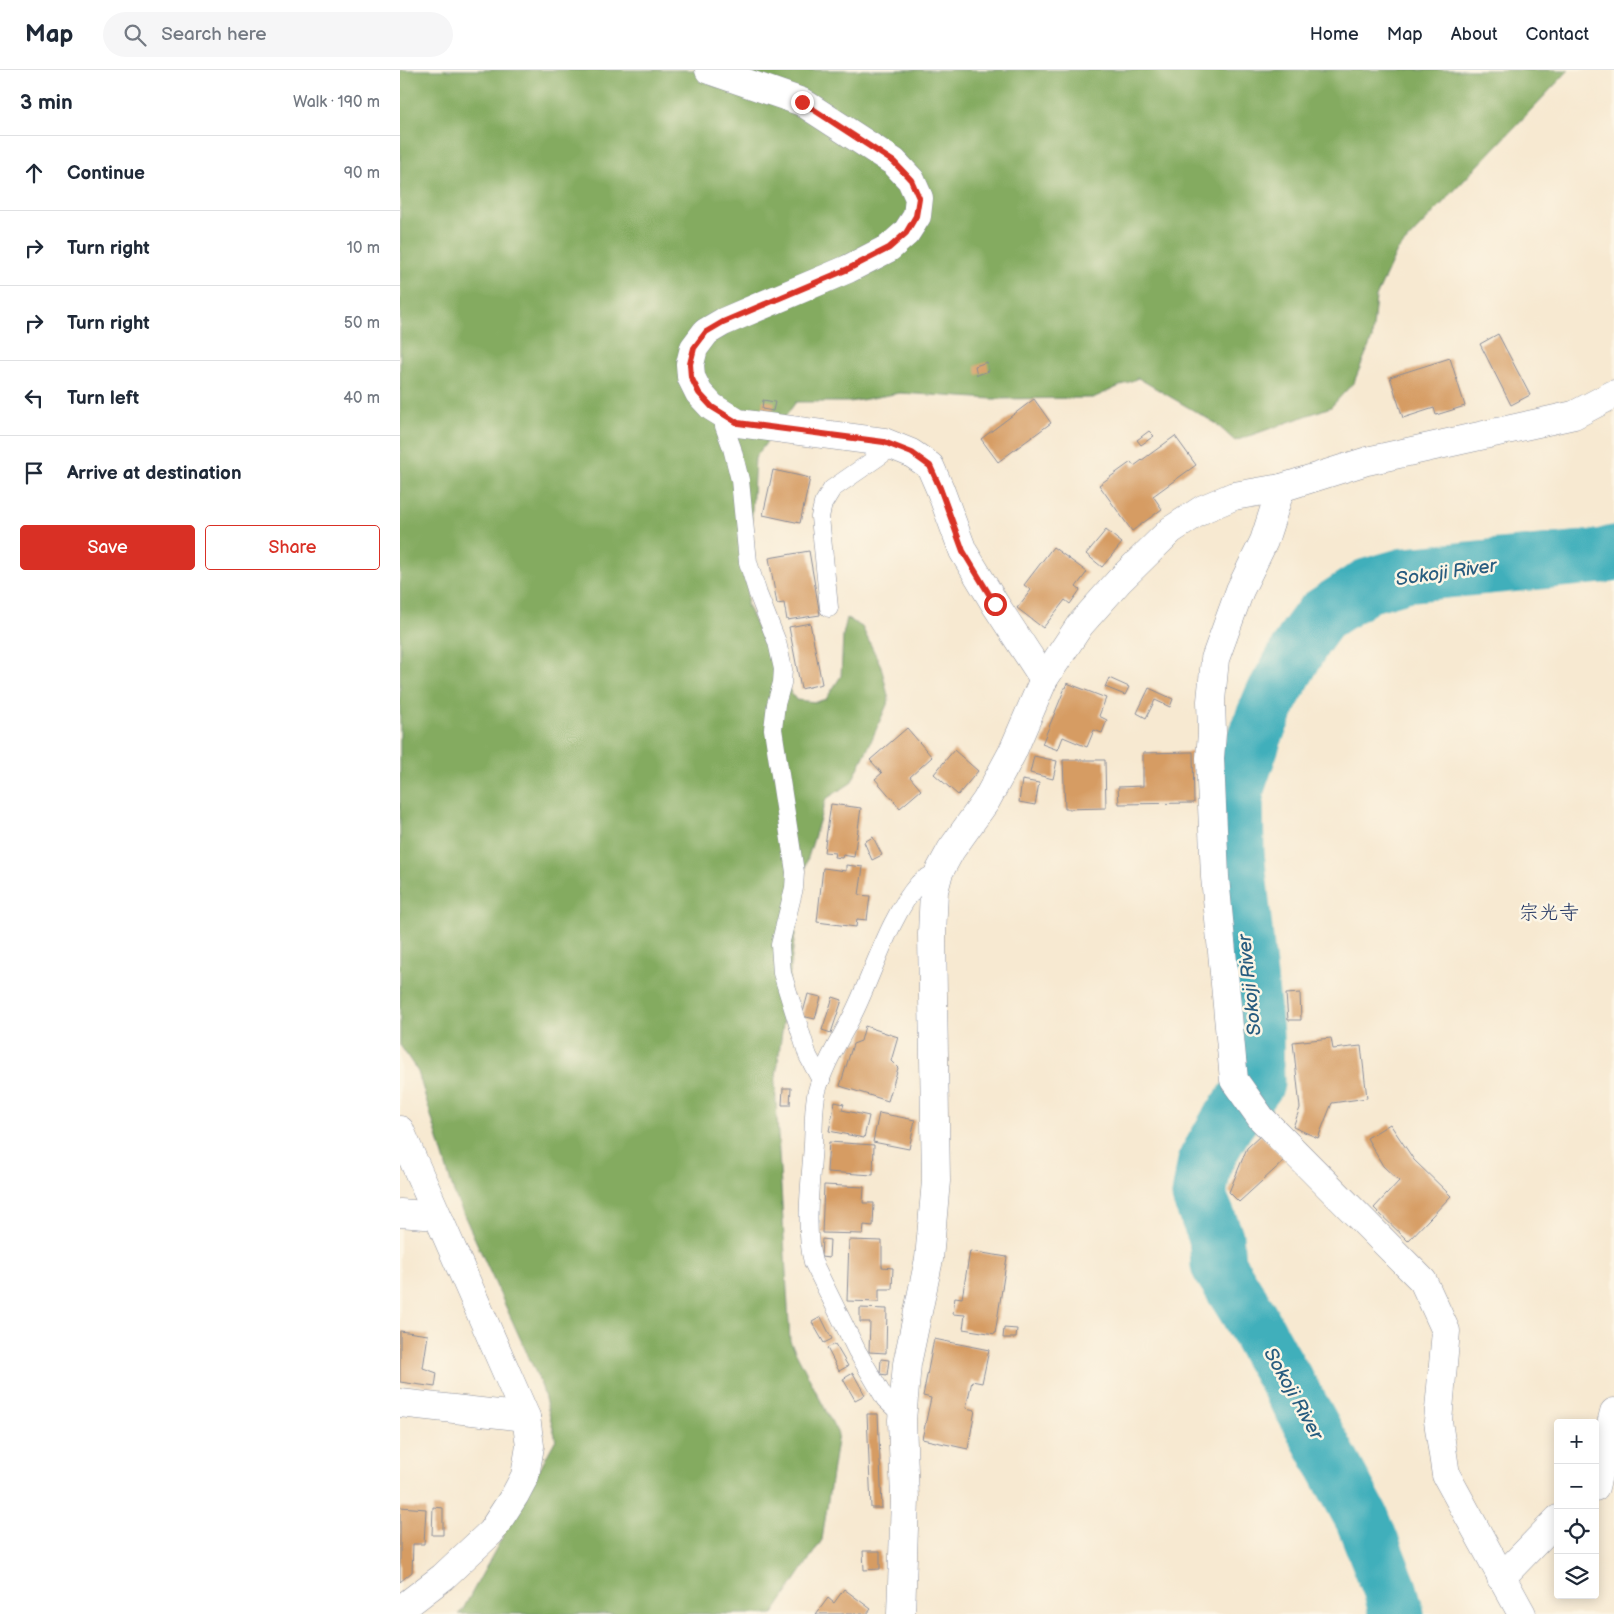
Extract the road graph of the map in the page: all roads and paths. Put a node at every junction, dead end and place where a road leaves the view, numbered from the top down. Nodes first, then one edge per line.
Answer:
1 (709, 70) edge
2 (1614, 394) edge
3 (723, 415) junction
4 (894, 446) junction
5 (1280, 488) junction
6 (829, 608) dead end
7 (1044, 679) junction
8 (939, 872) junction
9 (821, 1080) junction
10 (400, 1130) edge
11 (400, 1213) edge
12 (437, 1216) junction
13 (400, 1403) edge
14 (1614, 1412) edge
15 (902, 1416) junction
16 (526, 1417) junction
17 (1599, 1471) edge
18 (1554, 1523) edge
19 (1501, 1578) junction
20 (400, 1610) edge
21 (901, 1614) edge
22 (1522, 1614) edge

1 - 3 street
2 - 5 street
3 - 4 street
3 - 9 lane
4 - 6 lane
4 - 7 street
5 - 7 street
5 - 19 street
7 - 8 street
8 - 9 lane
8 - 15 street
9 - 15 lane
10 - 12 street
11 - 12 street
12 - 16 street
13 - 16 street
14 - 17 street
15 - 21 street
16 - 20 street
18 - 19 street
19 - 22 street

